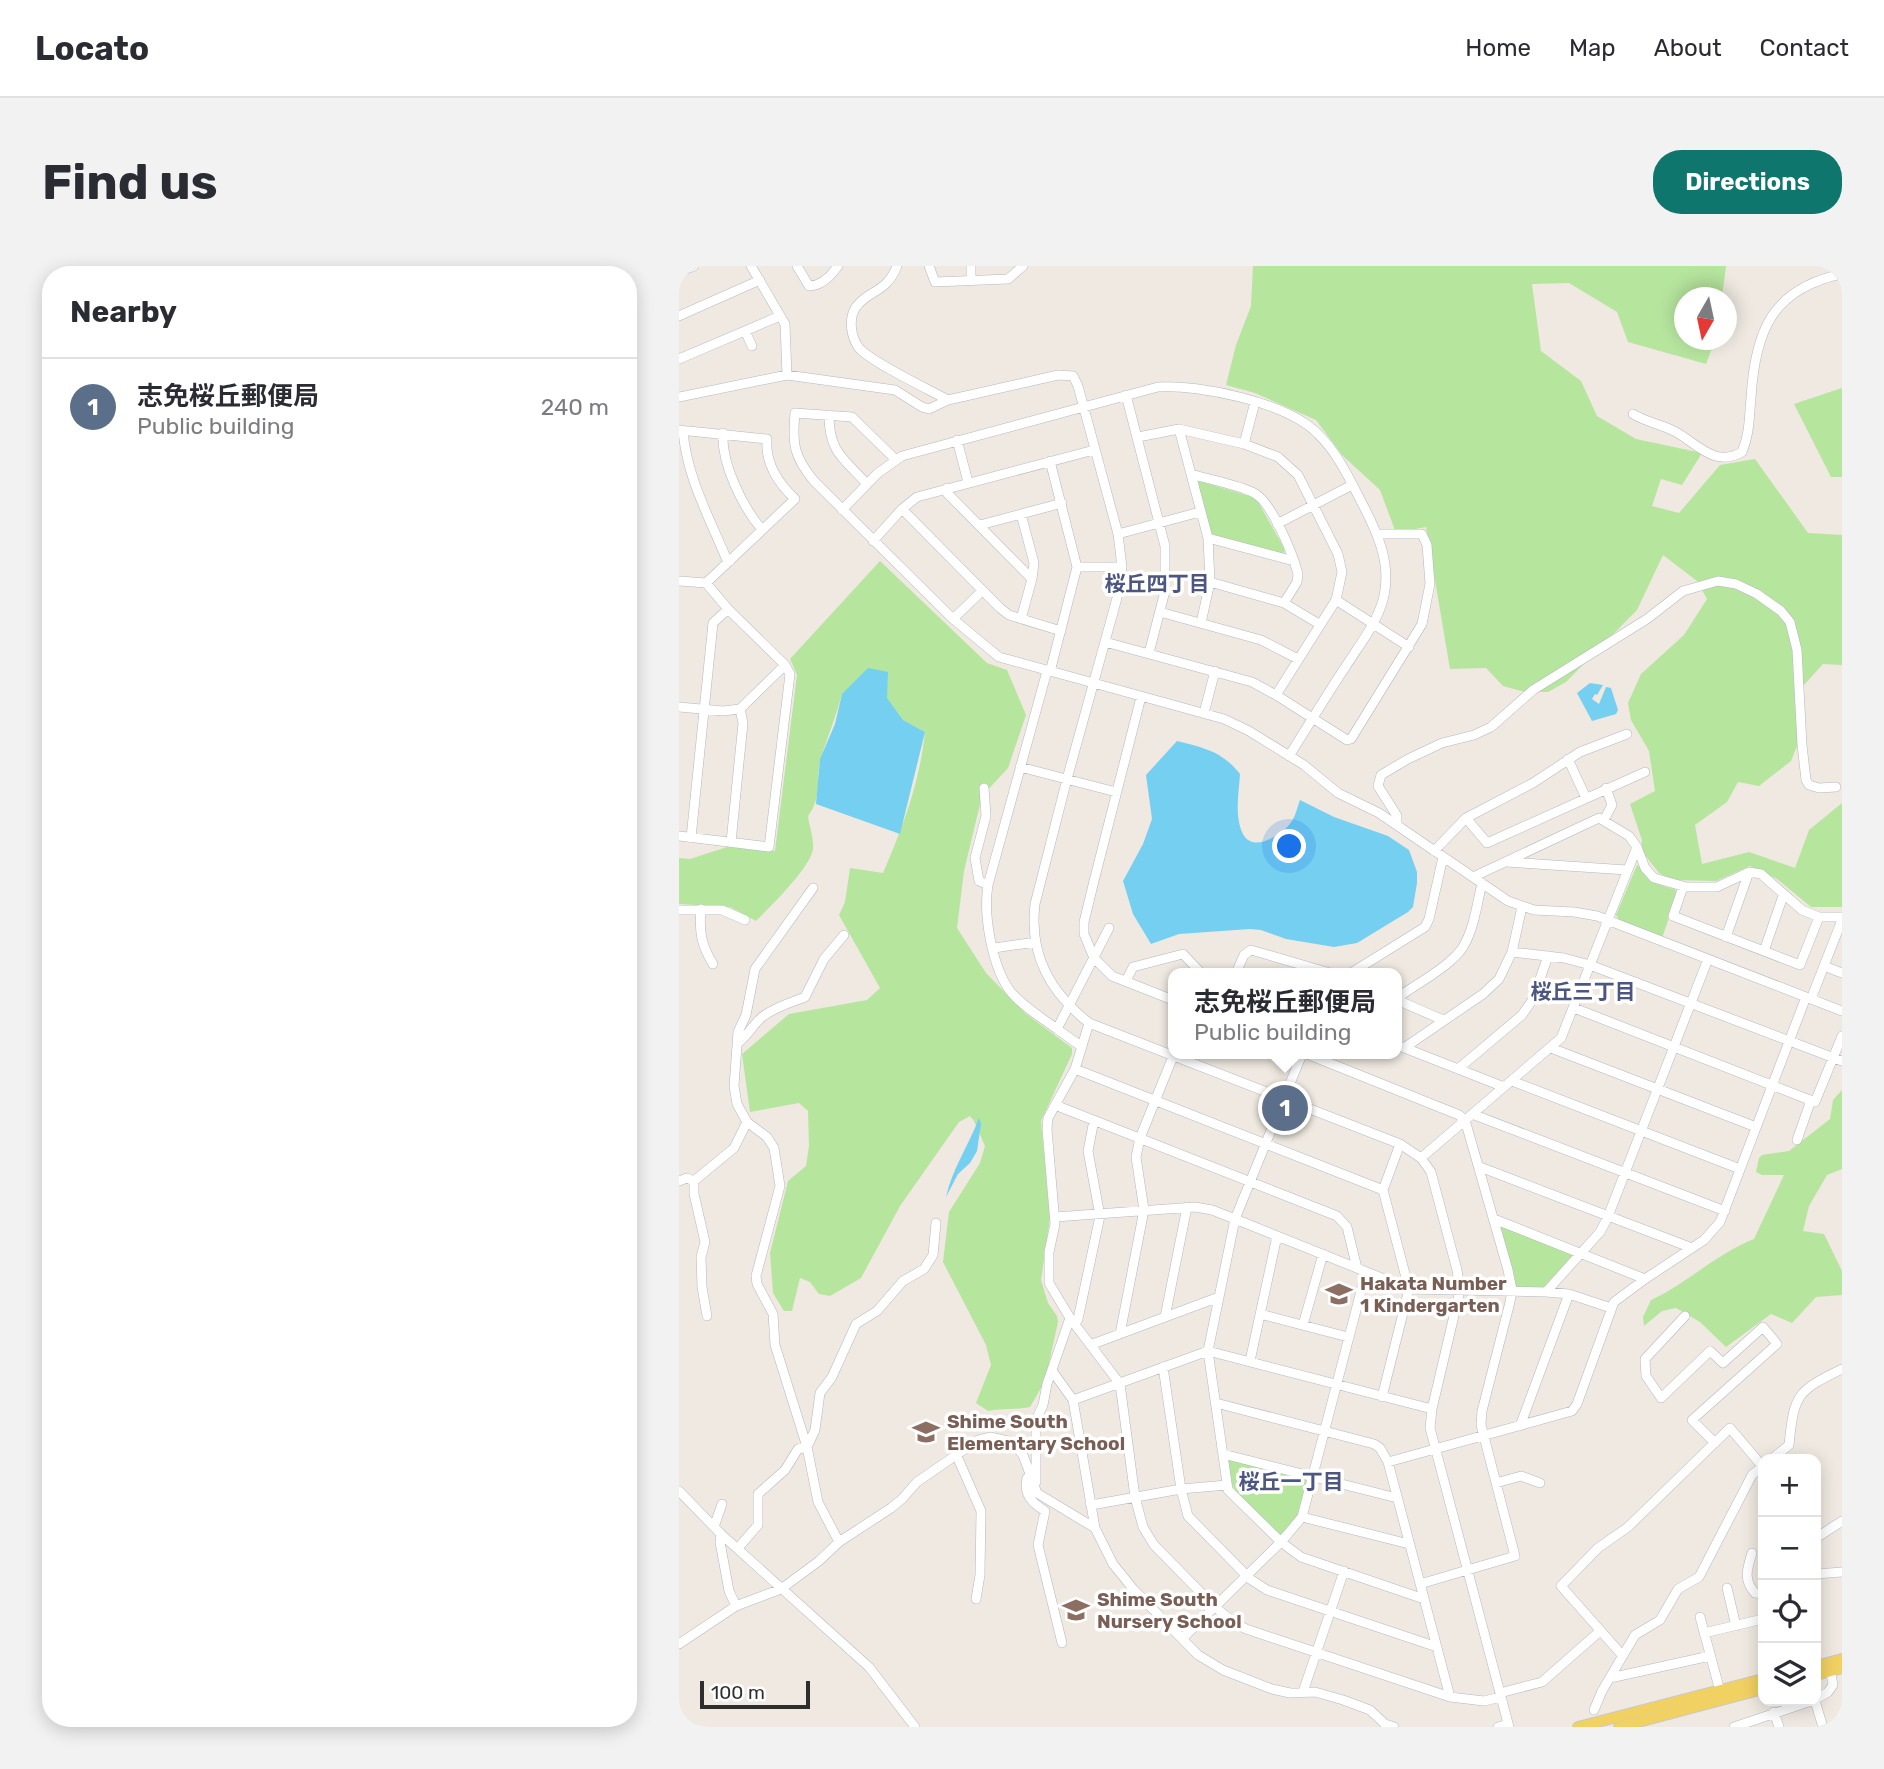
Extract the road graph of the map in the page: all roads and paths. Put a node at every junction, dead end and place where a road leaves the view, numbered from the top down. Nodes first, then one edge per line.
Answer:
1 (694, 266) edge
2 (751, 266) edge
3 (797, 266) edge
4 (838, 266) edge
5 (897, 266) edge
6 (929, 266) edge
7 (971, 266) edge
8 (1018, 268) edge
9 (679, 272) edge
10 (1842, 274) edge
11 (760, 280) junction
12 (971, 281) junction
13 (679, 316) edge
14 (780, 316) junction
15 (745, 331) junction
16 (752, 346) dead end
17 (679, 359) edge
18 (787, 375) junction
19 (1126, 395) junction
20 (679, 397) edge
21 (948, 400) junction
22 (1255, 402) junction
23 (1082, 407) junction
24 (1633, 414) dead end
25 (829, 415) junction
26 (1179, 429) junction
27 (681, 430) edge
28 (723, 433) junction
29 (1138, 437) junction
30 (957, 440) junction
31 (1244, 444) junction
32 (1094, 450) junction
33 (895, 459) junction
34 (1050, 461) junction
35 (1191, 474) junction
36 (968, 482) junction
37 (867, 484) junction
38 (1353, 485) junction
39 (947, 488) junction
40 (1062, 503) junction
41 (1313, 505) junction
42 (902, 509) junction
43 (842, 510) junction
44 (1200, 512) junction
45 (1021, 514) junction
46 (1160, 523) junction
47 (1277, 524) junction
48 (981, 525) junction
49 (762, 530) junction
50 (1118, 534) junction
51 (1378, 534) junction
52 (1208, 538) junction
53 (873, 541) junction
54 (730, 561) junction
55 (1294, 561) junction
56 (1077, 567) junction
57 (1122, 567) junction
58 (1032, 579) junction
59 (679, 580) edge
60 (1210, 582) junction
61 (706, 583) junction
62 (982, 591) junction
63 (1336, 600) junction
64 (1284, 603) junction
65 (728, 609) junction
66 (1160, 612) junction
67 (953, 619) junction
68 (1021, 619) junction
69 (1201, 623) junction
70 (1373, 623) junction
71 (1319, 624) junction
72 (1061, 631) junction
73 (1105, 642) junction
74 (1409, 647) junction
75 (1149, 653) junction
76 (1298, 659) junction
77 (785, 665) junction
78 (1048, 671) junction
79 (1215, 671) junction
80 (1093, 684) junction
81 (1276, 695) junction
82 (1141, 696) junction
83 (679, 706) edge
84 (704, 709) junction
85 (740, 709) junction
86 (1204, 713) junction
87 (1312, 718) junction
88 (1627, 734) dead end
89 (1289, 756) junction
90 (1568, 760) junction
91 (1020, 767) junction
92 (1645, 772) dead end
93 (1066, 779) junction
94 (1836, 787) dead end
95 (984, 788) dead end
96 (1606, 788) junction
97 (1116, 792) junction
98 (1586, 798) junction
99 (1466, 818) junction
100 (1604, 820) junction
101 (1397, 825) junction
102 (679, 836) edge
103 (691, 838) junction
104 (731, 842) junction
105 (1637, 847) junction
106 (1434, 851) junction
107 (1443, 857) junction
108 (1505, 862) junction
109 (1627, 870) junction
110 (1749, 872) junction
111 (1473, 877) junction
112 (1482, 883) junction
113 (988, 885) junction
114 (1683, 887) junction
115 (813, 888) dead end
116 (1783, 896) junction
117 (1522, 908) junction
118 (701, 909) junction
119 (679, 911) edge
120 (1819, 917) junction
121 (1842, 918) edge
122 (745, 920) dead end
123 (1607, 920) junction
124 (1109, 928) dead end
125 (844, 936) dead end
126 (1726, 937) junction
127 (1036, 942) junction
128 (994, 948) junction
129 (1512, 951) junction
130 (1764, 951) junction
131 (1548, 956) junction
132 (1094, 958) junction
133 (1708, 959) junction
134 (713, 964) dead end
135 (1590, 965) junction
136 (1824, 966) junction
137 (1196, 968) edge
138 (1238, 968) edge
139 (1313, 968) edge
140 (1359, 968) edge
141 (1842, 973) edge
142 (1126, 981) junction
143 (1402, 995) edge
144 (1168, 998) edge
145 (1809, 998) junction
146 (1402, 1001) edge
147 (1691, 1003) junction
148 (1069, 1007) junction
149 (1574, 1008) junction
150 (1842, 1011) edge
151 (1443, 1020) junction
152 (1089, 1023) junction
153 (1057, 1029) junction
154 (1842, 1036) edge
155 (1789, 1041) junction
156 (739, 1043) junction
157 (1402, 1046) edge
158 (1082, 1047) junction
159 (1402, 1047) edge
160 (1674, 1047) junction
161 (1551, 1048) junction
162 (1168, 1053) edge
163 (1172, 1059) edge
164 (1184, 1059) edge
165 (1302, 1059) edge
166 (1317, 1059) edge
167 (1838, 1059) edge
168 (1075, 1069) junction
169 (1458, 1069) junction
170 (1512, 1081) junction
171 (1772, 1085) junction
172 (1504, 1087) junction
173 (1658, 1089) junction
174 (1156, 1099) junction
175 (1283, 1099) junction
176 (1811, 1100) junction
177 (1055, 1105) junction
178 (1469, 1117) junction
179 (1094, 1120) junction
180 (747, 1122) junction
181 (1756, 1128) junction
182 (1641, 1131) junction
183 (1140, 1138) junction
184 (1797, 1140) dead end
185 (1266, 1143) junction
186 (1400, 1144) junction
187 (1421, 1157) junction
188 (1480, 1167) junction
189 (1740, 1169) junction
190 (1625, 1173) junction
191 (679, 1181) edge
192 (694, 1181) junction
193 (1251, 1181) junction
194 (1383, 1190) junction
195 (1187, 1207) junction
196 (1144, 1210) junction
197 (1725, 1211) junction
198 (1100, 1213) junction
199 (1609, 1216) junction
200 (1055, 1217) junction
201 (1235, 1219) junction
202 (1494, 1219) junction
203 (936, 1223) dead end
204 (1277, 1236) junction
205 (1692, 1248) junction
206 (1580, 1252) junction
207 (1323, 1254) junction
208 (1361, 1270) junction
209 (1645, 1279) junction
210 (1409, 1289) junction
211 (1459, 1290) junction
212 (1512, 1290) junction
213 (1546, 1292) junction
214 (1570, 1294) junction
215 (1219, 1297) junction
216 (1611, 1308) junction
217 (1260, 1314) junction
218 (707, 1316) dead end
219 (1685, 1316) dead end
220 (1165, 1317) junction
221 (1072, 1322) junction
222 (1303, 1325) junction
223 (1120, 1334) junction
224 (1348, 1337) junction
225 (1090, 1345) junction
226 (1208, 1351) junction
227 (1250, 1361) junction
228 (1163, 1367) junction
229 (1842, 1369) edge
230 (1053, 1372) junction
231 (1120, 1384) junction
232 (1336, 1384) junction
233 (1382, 1397) junction
234 (1073, 1400) junction
235 (1216, 1403) junction
236 (1432, 1409) junction
237 (1520, 1426) junction
238 (1324, 1431) junction
239 (1483, 1436) junction
240 (1715, 1443) junction
241 (807, 1447) junction
242 (1435, 1449) junction
243 (956, 1454) junction
244 (1223, 1454) junction
245 (1778, 1454) edge
246 (1758, 1460) edge
247 (1388, 1462) junction
248 (1758, 1470) edge
249 (1030, 1476) junction
250 (1313, 1476) junction
251 (1496, 1483) junction
252 (1540, 1483) dead end
253 (1227, 1485) junction
254 (1036, 1488) junction
255 (1181, 1489) junction
256 (679, 1491) edge
257 (1135, 1497) junction
258 (1397, 1498) junction
259 (1090, 1503) junction
260 (722, 1504) dead end
261 (1302, 1517) junction
262 (1841, 1524) edge
263 (1095, 1528) junction
264 (717, 1530) junction
265 (1821, 1535) edge
266 (839, 1542) junction
267 (1281, 1542) junction
268 (1409, 1544) junction
269 (738, 1548) junction
270 (1752, 1553) dead end
271 (1343, 1571) junction
272 (1469, 1571) junction
273 (1842, 1572) edge
274 (1821, 1574) edge
275 (1247, 1575) junction
276 (1420, 1584) junction
277 (1727, 1588) dead end
278 (781, 1589) junction
279 (1758, 1593) edge
280 (976, 1599) dead end
281 (1424, 1599) junction
282 (736, 1606) junction
283 (1215, 1607) junction
284 (1330, 1612) junction
285 (1700, 1618) dead end
286 (1758, 1620) edge
287 (1736, 1626) junction
288 (1599, 1632) junction
289 (1704, 1633) junction
290 (1182, 1639) junction
291 (1062, 1643) dead end
292 (679, 1644) edge
293 (1437, 1647) junction
294 (1316, 1651) junction
295 (1622, 1655) junction
296 (1710, 1656) junction
297 (1842, 1659) edge
298 (1821, 1666) edge
299 (1829, 1667) junction
300 (1842, 1668) edge
301 (1821, 1672) edge
302 (1610, 1678) junction
303 (1758, 1680) edge
304 (1758, 1690) edge
305 (1720, 1691) junction
306 (1303, 1692) junction
307 (1500, 1695) junction
308 (1821, 1696) edge
309 (1450, 1697) junction
310 (1794, 1706) edge
311 (1816, 1706) edge
312 (1594, 1710) dead end
313 (1775, 1712) junction
314 (1509, 1726) edge
315 (915, 1727) edge
316 (1394, 1727) edge
317 (1497, 1727) edge
318 (1578, 1727) edge
319 (1619, 1727) edge
320 (1734, 1727) edge
321 (1779, 1727) edge
322 (1823, 1727) edge

1 - 9 street
2 - 11 street
3 - 4 street
5 - 21 street
6 - 12 street
7 - 12 street
8 - 12 street
10 - 24 street
11 - 13 street
11 - 14 street
14 - 15 street
14 - 18 street
15 - 16 street
15 - 17 street
18 - 20 street
18 - 21 street
19 - 22 street
19 - 23 street
19 - 29 street
21 - 23 street
22 - 31 street
22 - 38 street
23 - 30 street
23 - 32 street
25 - 33 street
25 - 37 street
25 - 43 street
26 - 29 street
26 - 31 street
26 - 35 street
27 - 28 street
27 - 54 street
28 - 49 street
28 - 49 street
29 - 46 street
30 - 33 street
30 - 36 street
31 - 41 street
32 - 34 street
32 - 50 street
33 - 37 street
34 - 36 street
34 - 40 street
35 - 44 street
35 - 47 street
36 - 39 street
37 - 43 street
38 - 41 street
38 - 51 street
39 - 42 street
39 - 48 street
40 - 45 street
40 - 56 street
41 - 47 street
41 - 63 street
42 - 53 street
42 - 62 street
43 - 53 street
44 - 46 street
44 - 52 street
45 - 48 street
45 - 58 street
46 - 50 street
46 - 66 street
47 - 55 street
48 - 58 street
49 - 54 street
50 - 57 street
51 - 70 street
51 - 74 street
52 - 55 street
52 - 60 street
53 - 67 street
54 - 61 street
55 - 64 street
56 - 57 street
56 - 72 street
57 - 73 street
58 - 68 street
59 - 61 street
60 - 64 street
60 - 69 street
61 - 65 street
62 - 67 street
62 - 68 street
63 - 70 street
63 - 71 street
64 - 71 street
65 - 77 street
65 - 84 street
66 - 69 street
66 - 75 street
67 - 78 street
68 - 72 street
69 - 76 street
70 - 74 street
70 - 87 street
71 - 76 street
72 - 78 street
73 - 75 street
73 - 80 street
74 - 87 street
75 - 79 street
76 - 81 street
77 - 85 street
77 - 104 street
78 - 80 street
78 - 91 street
79 - 81 street
79 - 86 street
80 - 82 street
80 - 93 street
81 - 87 street
82 - 86 street
82 - 97 street
83 - 84 street
84 - 85 street
84 - 103 street
85 - 104 street
86 - 89 street
87 - 89 street
88 - 90 street
89 - 101 street
90 - 98 street
90 - 99 street
91 - 93 street
91 - 113 street
92 - 96 street
93 - 97 street
93 - 127 street
94 - 101 street
95 - 113 street
96 - 98 street
96 - 100 street
97 - 132 street
98 - 99 street
99 - 106 street
100 - 105 street
100 - 108 street
101 - 106 street
102 - 103 street
103 - 104 street
105 - 109 street
105 - 114 street
106 - 107 street
107 - 111 street
107 - 140 street
108 - 109 street
108 - 111 street
109 - 123 street
110 - 114 street
110 - 116 street
110 - 126 street
111 - 112 street
112 - 117 street
112 - 143 street
113 - 128 street
114 - 126 street
115 - 156 street
116 - 120 street
116 - 130 street
117 - 123 street
117 - 129 street
118 - 119 street
118 - 122 street
118 - 134 street
120 - 121 street
120 - 130 street
121 - 136 street
123 - 133 street
123 - 135 street
124 - 132 street
125 - 156 street
126 - 130 street
127 - 128 street
127 - 148 street
128 - 153 street
129 - 131 street
129 - 151 street
131 - 135 street
131 - 169 street
132 - 142 street
132 - 148 street
133 - 145 street
133 - 147 street
135 - 147 street
135 - 149 street
136 - 141 street
136 - 145 street
137 - 142 street
138 - 139 street
142 - 144 street
145 - 150 street
145 - 155 street
146 - 151 street
147 - 155 street
147 - 160 street
148 - 152 street
148 - 153 street
149 - 160 street
149 - 161 street
151 - 157 street
152 - 158 street
152 - 162 street
153 - 158 street
154 - 167 street
155 - 167 street
155 - 171 street
156 - 180 street
158 - 168 street
159 - 169 street
160 - 171 street
160 - 173 street
161 - 170 street
161 - 173 street
163 - 174 street
164 - 175 street
165 - 175 street
166 - 178 street
167 - 176 street
168 - 174 street
168 - 177 street
169 - 172 street
170 - 172 street
170 - 182 street
171 - 176 street
171 - 181 street
172 - 178 street
173 - 181 street
173 - 182 street
174 - 183 street
174 - 185 street
175 - 185 street
175 - 186 street
176 - 184 street
177 - 179 street
177 - 200 street
178 - 187 street
178 - 188 street
178 - 190 street
179 - 183 street
179 - 198 street
180 - 192 street
180 - 241 street
181 - 189 street
182 - 189 street
182 - 190 street
183 - 193 street
183 - 196 street
185 - 193 street
185 - 194 street
186 - 187 street
186 - 194 street
187 - 211 street
188 - 199 street
188 - 202 street
189 - 197 street
190 - 197 street
190 - 199 street
191 - 192 street
192 - 218 street
193 - 201 street
193 - 208 street
194 - 210 street
195 - 196 street
195 - 201 street
195 - 220 street
196 - 198 street
196 - 223 street
197 - 205 street
198 - 200 street
198 - 221 street
199 - 205 street
199 - 206 street
200 - 221 street
201 - 204 street
201 - 215 street
202 - 206 street
202 - 212 street
203 - 241 street
204 - 207 street
204 - 217 street
205 - 209 street
206 - 209 street
206 - 213 street
207 - 208 street
207 - 222 street
208 - 210 street
208 - 224 street
209 - 216 street
210 - 211 street
210 - 233 street
211 - 212 street
211 - 236 street
212 - 213 street
212 - 239 street
213 - 214 street
214 - 216 street
214 - 237 street
215 - 220 street
215 - 226 street
216 - 237 street
217 - 222 street
217 - 227 street
219 - 240 street
220 - 223 street
221 - 225 street
221 - 230 street
222 - 224 street
223 - 225 street
224 - 232 street
225 - 231 street
226 - 227 street
226 - 228 street
226 - 235 street
227 - 232 street
228 - 231 street
228 - 255 street
229 - 245 street
230 - 234 street
230 - 254 street
231 - 234 street
231 - 257 street
232 - 233 street
232 - 238 street
233 - 236 street
234 - 259 street
235 - 238 street
235 - 244 street
236 - 242 street
237 - 239 street
238 - 247 street
238 - 250 street
239 - 242 street
239 - 251 street
240 - 246 street
240 - 288 street
241 - 266 street
241 - 269 street
242 - 247 street
242 - 272 street
243 - 249 street
243 - 266 street
243 - 280 street
244 - 250 street
244 - 253 street
247 - 258 street
248 - 295 street
249 - 254 street
249 - 291 street
250 - 258 street
250 - 261 street
251 - 252 street
251 - 272 street
253 - 255 street
253 - 267 street
254 - 263 street
255 - 257 street
255 - 275 street
256 - 264 street
257 - 259 street
257 - 283 street
258 - 268 street
259 - 263 street
260 - 264 street
261 - 267 street
261 - 268 street
262 - 265 street
263 - 290 street
264 - 269 street
264 - 282 street
266 - 278 street
267 - 271 street
267 - 275 street
268 - 276 street
269 - 278 street
270 - 279 street
271 - 281 street
271 - 284 street
272 - 276 street
272 - 307 street
273 - 274 street
275 - 283 street
275 - 284 street
276 - 281 street
277 - 287 street
278 - 282 street
278 - 315 street
281 - 293 street
282 - 292 street
283 - 290 street
283 - 294 street
284 - 293 street
284 - 294 street
285 - 289 street
286 - 287 street
287 - 289 street
288 - 295 street
288 - 307 street
289 - 296 street
290 - 306 street
293 - 309 street
294 - 306 street
294 - 309 street
295 - 302 street
296 - 302 street
296 - 305 street
297 - 299 main road
298 - 299 main road
299 - 300 main road
299 - 301 main road
299 - 308 street
302 - 312 street
303 - 305 main road
304 - 319 main road
305 - 318 main road
306 - 316 street
307 - 309 street
307 - 314 street
310 - 313 street
311 - 322 street
313 - 320 street
313 - 321 street
314 - 317 street

